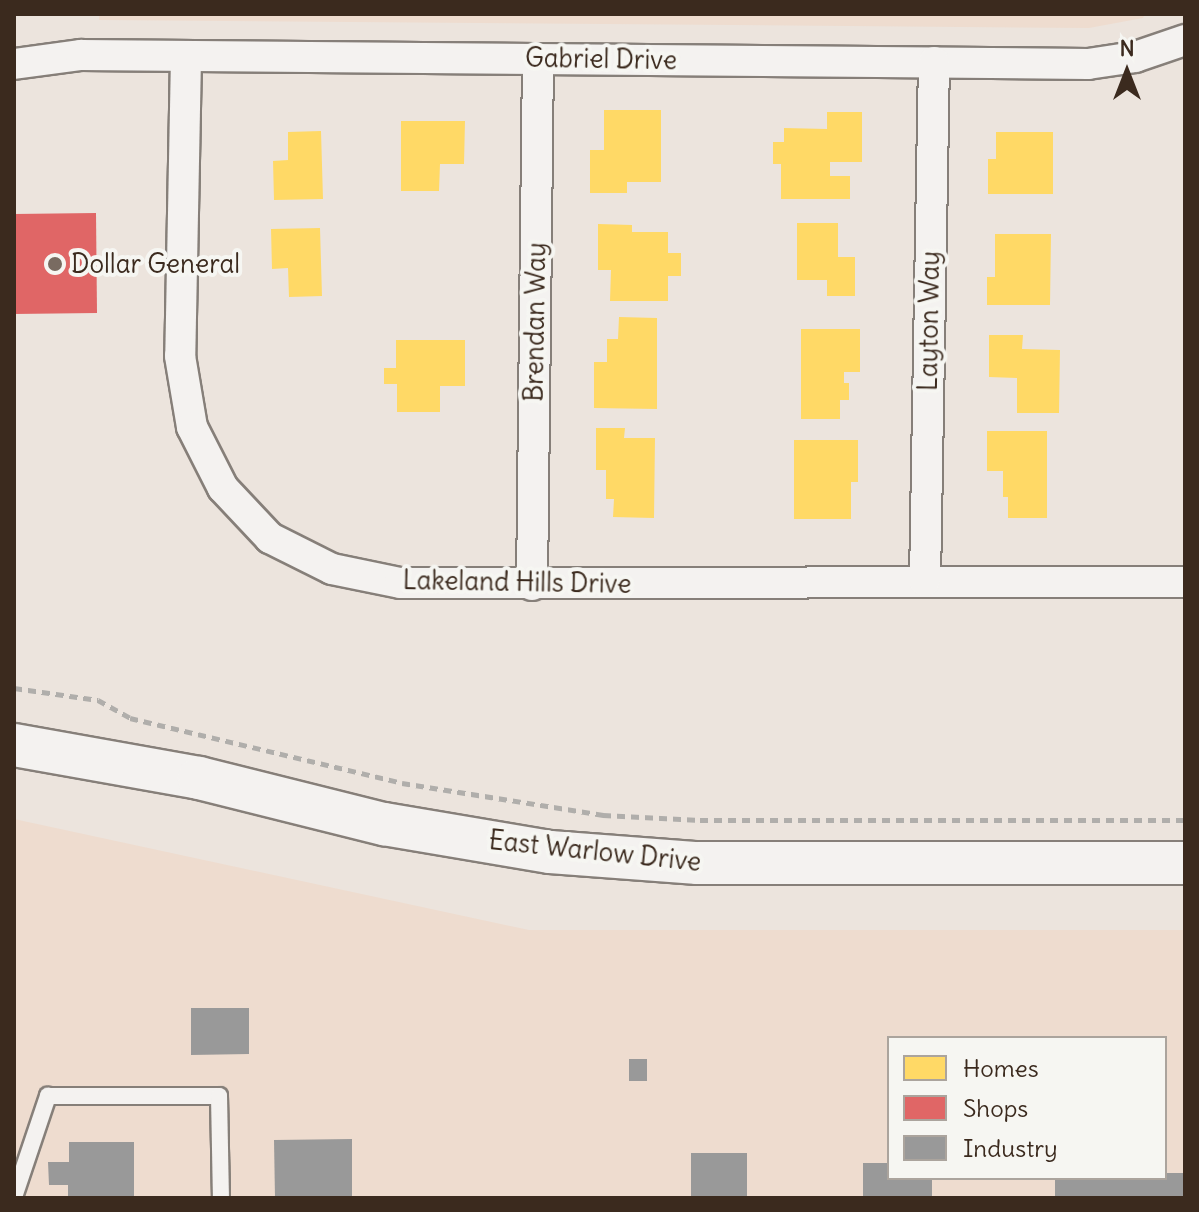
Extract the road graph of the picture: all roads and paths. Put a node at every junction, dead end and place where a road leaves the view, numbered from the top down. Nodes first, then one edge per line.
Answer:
1 (1185, 40) edge
2 (186, 57) junction
3 (538, 59) junction
4 (934, 62) junction
5 (14, 64) edge
6 (925, 581) junction
7 (1185, 582) edge
8 (532, 585) junction
9 (14, 688) edge
10 (14, 745) edge
11 (1185, 820) edge
12 (1185, 863) edge
13 (14, 1197) edge
14 (221, 1198) edge

1 - 4 street, Gabriel Drive
2 - 3 street, Gabriel Drive
2 - 5 street, Gabriel Drive
2 - 8 street, Lakeland Hills Drive
3 - 4 street, Gabriel Drive
3 - 8 street, Brendan Way
4 - 6 street, Layton Way
6 - 7 street, Lakeland Hills Drive
6 - 8 street, Lakeland Hills Drive
9 - 11 path
10 - 12 street, East Warlow Drive
13 - 14 lane

